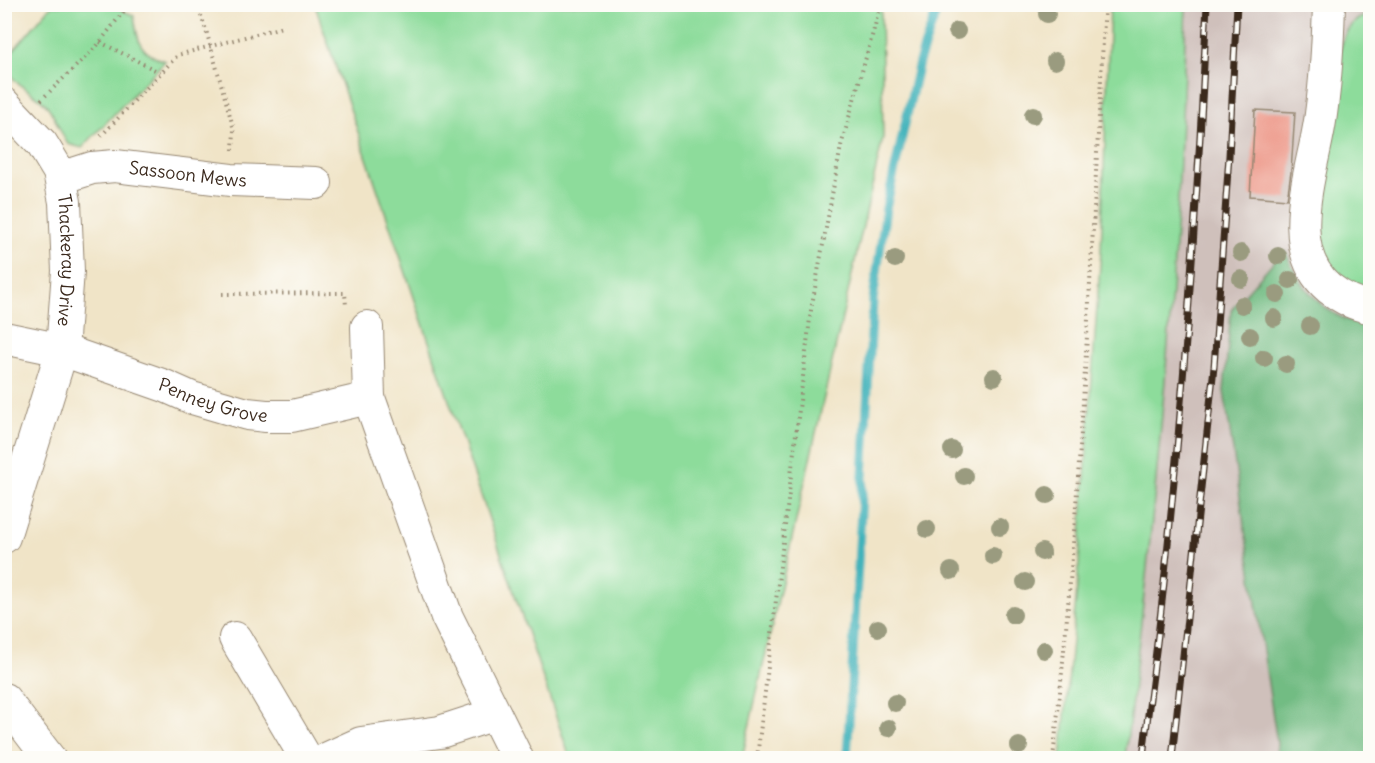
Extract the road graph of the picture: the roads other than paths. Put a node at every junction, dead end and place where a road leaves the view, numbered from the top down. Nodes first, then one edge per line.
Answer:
1 (1329, 4) edge
2 (13, 112) edge
3 (62, 178) junction
4 (316, 183) dead end
5 (1371, 307) edge
6 (367, 327) road end
7 (4, 338) edge
8 (63, 350) junction
9 (369, 398) junction
10 (4, 537) edge
11 (235, 638) dead end
12 (4, 699) edge
13 (495, 714) junction
14 (49, 759) edge
15 (306, 759) edge
16 (328, 759) edge
17 (517, 759) edge

1 - 5 street
2 - 3 street, Thackeray Drive
3 - 4 street, Sassoon Mews
3 - 8 street, Thackeray Drive
6 - 9 street
7 - 8 street, Penney Grove
8 - 9 street, Penney Grove
8 - 10 street, Thackeray Drive
9 - 13 street
11 - 15 street
12 - 14 street
13 - 16 street
13 - 17 street

